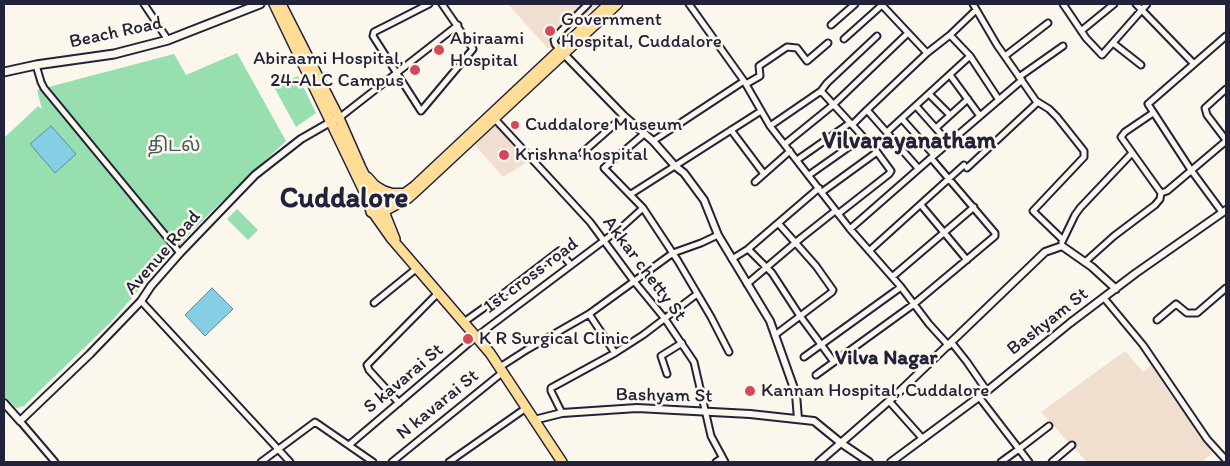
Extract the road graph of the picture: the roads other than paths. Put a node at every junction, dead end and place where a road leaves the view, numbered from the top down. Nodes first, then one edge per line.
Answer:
1 (144, 4) edge
2 (260, 4) edge
3 (274, 4) edge
4 (281, 4) edge
5 (429, 4) edge
6 (442, 4) edge
7 (588, 4) edge
8 (608, 4) edge
9 (618, 4) edge
10 (689, 4) edge
11 (855, 4) edge
12 (882, 4) edge
13 (973, 4) edge
14 (1063, 4) edge
15 (1114, 4) edge
16 (1136, 4) edge
17 (1147, 4) edge
18 (976, 10) junction
19 (1142, 10) junction
20 (1048, 23) dead end
21 (458, 25) junction
22 (831, 25) dead end
23 (1081, 31) junction
24 (908, 33) junction
25 (950, 35) junction
26 (877, 36) dead end
27 (1226, 37) edge
28 (844, 39) dead end
29 (168, 40) junction
30 (828, 43) dead end
31 (1113, 43) junction
32 (1063, 46) dead end
33 (562, 52) junction
34 (926, 53) junction
35 (970, 56) junction
36 (1005, 56) junction
37 (1194, 64) junction
38 (36, 65) junction
39 (1141, 65) dead end
40 (4, 72) edge
41 (397, 74) junction
42 (950, 75) junction
43 (1020, 79) junction
44 (745, 83) junction
45 (1226, 89) edge
46 (820, 90) junction
47 (929, 94) junction
48 (968, 99) junction
49 (999, 100) junction
50 (1038, 102) junction
51 (833, 105) junction
52 (916, 106) junction
53 (761, 110) junction
54 (867, 110) junction
55 (1153, 113) junction
56 (950, 115) junction
57 (624, 116) junction
58 (980, 116) junction
59 (492, 117) junction
60 (902, 119) junction
61 (335, 120) junction
62 (851, 124) junction
63 (770, 126) junction
64 (936, 128) junction
65 (731, 130) junction
66 (887, 132) junction
67 (644, 134) junction
68 (863, 137) junction
69 (1226, 140) edge
70 (653, 141) junction
71 (948, 142) junction
72 (785, 144) junction
73 (790, 151) junction
74 (877, 152) junction
75 (582, 153) dead end
76 (1132, 154) junction
77 (932, 156) junction
78 (797, 160) junction
79 (675, 166) junction
80 (360, 168) junction
81 (918, 168) junction
82 (1192, 170) junction
83 (764, 174) junction
84 (809, 175) junction
85 (950, 179) junction
86 (756, 182) dead end
87 (821, 190) junction
88 (1161, 193) junction
89 (631, 194) junction
90 (407, 195) junction
91 (921, 205) junction
92 (974, 207) junction
93 (643, 208) junction
94 (379, 209) junction
95 (1224, 211) edge
96 (836, 212) junction
97 (389, 223) junction
98 (778, 223) junction
99 (850, 229) junction
100 (944, 234) junction
101 (718, 235) junction
102 (604, 240) junction
103 (396, 241) junction
104 (795, 243) junction
105 (1062, 243) junction
106 (748, 249) junction
107 (869, 251) junction
108 (180, 253) junction
109 (673, 253) junction
110 (732, 259) junction
111 (967, 260) junction
112 (1085, 262) junction
113 (571, 265) junction
114 (417, 267) junction
115 (766, 268) junction
116 (892, 278) junction
117 (633, 280) junction
118 (748, 284) junction
119 (901, 287) junction
120 (1226, 288) edge
121 (1116, 289) junction
122 (439, 292) junction
123 (698, 294) junction
124 (1104, 298) junction
125 (140, 301) junction
126 (374, 303) dead end
127 (914, 304) junction
128 (589, 314) junction
129 (800, 316) junction
130 (665, 319) junction
131 (1157, 320) dead end
132 (464, 322) junction
133 (775, 335) junction
134 (477, 336) junction
135 (682, 343) junction
136 (950, 344) junction
137 (821, 345) junction
138 (729, 352) dead end
139 (615, 353) junction
140 (804, 357) dead end
141 (834, 362) junction
142 (502, 370) junction
143 (667, 374) dead end
144 (816, 375) dead end
145 (987, 391) junction
146 (979, 397) junction
147 (889, 401) junction
148 (4, 403) edge
149 (399, 403) junction
150 (526, 408) junction
151 (705, 412) junction
152 (562, 413) junction
153 (798, 419) junction
154 (534, 420) junction
155 (20, 421) junction
156 (1049, 426) dead end
157 (923, 439) junction
158 (841, 443) junction
159 (349, 445) junction
160 (1072, 445) dead end
161 (1019, 449) junction
162 (279, 450) junction
163 (724, 460) edge
164 (1226, 460) edge
165 (55, 462) edge
166 (261, 462) edge
167 (290, 462) edge
168 (373, 462) edge
169 (392, 462) edge
170 (449, 462) edge
171 (562, 462) edge
172 (716, 462) edge
173 (819, 462) edge
174 (869, 462) edge
175 (891, 462) edge
176 (1001, 462) edge
177 (1029, 462) edge
178 (1052, 462) edge

1 - 29 street
2 - 29 main road, Beach Road
3 - 61 highway
4 - 61 highway
5 - 41 street
6 - 21 street
7 - 33 street
8 - 33 main road
9 - 33 main road
10 - 44 street
11 - 22 street
12 - 24 street
12 - 28 street
13 - 18 street
14 - 23 street
15 - 23 street
16 - 19 street
17 - 19 street
18 - 25 street
18 - 36 street
19 - 31 street
19 - 37 street
20 - 36 street
21 - 41 street
21 - 41 street
23 - 31 street
24 - 34 street
24 - 51 street
25 - 34 street
25 - 35 street
26 - 46 street
27 - 37 street
29 - 38 main road, Beach Road
30 - 44 street
31 - 39 street
32 - 43 street
33 - 57 street
33 - 59 main road
34 - 54 street
35 - 42 street
35 - 49 street
36 - 43 street
37 - 55 street
38 - 40 main road, Beach Road
38 - 108 street
41 - 61 street
42 - 47 street
42 - 48 street
43 - 49 street
43 - 50 street
44 - 53 street
44 - 70 street
45 - 69 street
46 - 51 street
46 - 63 street
47 - 52 street
47 - 56 street
48 - 56 street
48 - 58 street
49 - 58 street
50 - 85 street
50 - 105 street
51 - 62 street
51 - 72 street
52 - 60 street
52 - 64 street
53 - 63 street
53 - 65 street
54 - 62 street
54 - 66 street
55 - 76 street
55 - 82 street
56 - 64 street
57 - 67 street
57 - 75 street
58 - 71 street
59 - 90 main road
59 - 102 street, Akkar chetty St
60 - 66 street
60 - 77 street
61 - 80 highway
61 - 94 highway
61 - 108 street, Avenue Road
62 - 68 street
62 - 78 street
63 - 72 street
64 - 71 street
65 - 79 street
65 - 83 street
66 - 81 street
67 - 70 street
67 - 89 street
68 - 74 street
68 - 84 street
69 - 82 street
70 - 79 street
71 - 77 street
72 - 73 street
73 - 78 street
73 - 83 street
74 - 87 street
74 - 96 street
76 - 88 street
76 - 105 street
77 - 81 street
77 - 85 street
78 - 84 street
79 - 89 street
79 - 101 street
80 - 90 main road
80 - 94 highway
81 - 99 street
82 - 88 street
82 - 95 street
83 - 86 street
84 - 87 street
85 - 91 street
85 - 92 street
87 - 96 street
87 - 98 street
88 - 112 street
89 - 93 street
90 - 94 main road
90 - 97 main road
91 - 100 street
91 - 107 street
92 - 100 street
92 - 111 street
93 - 102 street, 1st cross road
93 - 109 street
94 - 97 highway
94 - 103 highway
95 - 121 street, Bashyam St
96 - 99 street
96 - 104 street
97 - 103 highway
98 - 104 street
98 - 106 street
99 - 107 street
100 - 111 street
100 - 116 street
101 - 109 street, N kavarai St
101 - 110 street
102 - 113 street, 1st cross road
102 - 117 street, Akkar chetty St
103 - 114 highway
104 - 115 street
104 - 129 street
105 - 112 street
105 - 136 street
106 - 110 street
106 - 115 street
107 - 116 street
108 - 125 street, Avenue Road
109 - 117 street, N kavarai St
109 - 123 street
110 - 118 street
111 - 127 street
112 - 121 street
113 - 132 street
113 - 134 street, 1st cross road
114 - 122 highway
114 - 126 street
115 - 118 street
115 - 129 street
116 - 119 street
117 - 128 street, N kavarai St
117 - 130 street, Akkar chetty St
118 - 133 street
119 - 127 street
119 - 137 street
120 - 131 street
121 - 124 street, Bashyam St
122 - 132 highway
122 - 149 street
123 - 130 street
123 - 138 street
124 - 145 street, Bashyam St
124 - 164 street
125 - 155 street, Avenue Road
125 - 162 street
127 - 136 street
127 - 141 street
128 - 139 street
128 - 142 street, N kavarai St
129 - 133 street
129 - 137 street
130 - 135 street, Akkar chetty St
130 - 139 street
132 - 134 highway
133 - 153 street
134 - 142 highway
134 - 149 street, S kavarai St
135 - 143 street
135 - 151 street, Akkar chetty St
136 - 145 street
136 - 147 street
137 - 140 street
137 - 141 street
139 - 152 street
141 - 144 street
142 - 150 highway
142 - 169 street, N kavarai St
145 - 146 street, Bashyam St
146 - 157 street, Bashyam St
146 - 161 street
147 - 157 street
147 - 158 street
148 - 155 street
149 - 159 street, S kavarai St
150 - 154 highway
150 - 170 street
151 - 152 street, Bashyam St
151 - 153 street, Bashyam St
151 - 163 street, Akkar chetty St
152 - 154 street, Bashyam St
153 - 158 street, Bashyam St
154 - 171 highway
155 - 165 street
156 - 161 street
157 - 175 street, Bashyam St
158 - 173 street
158 - 174 street, Bashyam St
159 - 162 street
159 - 168 street
160 - 178 street
161 - 176 street
161 - 177 street
162 - 166 street
162 - 167 street
163 - 172 street

